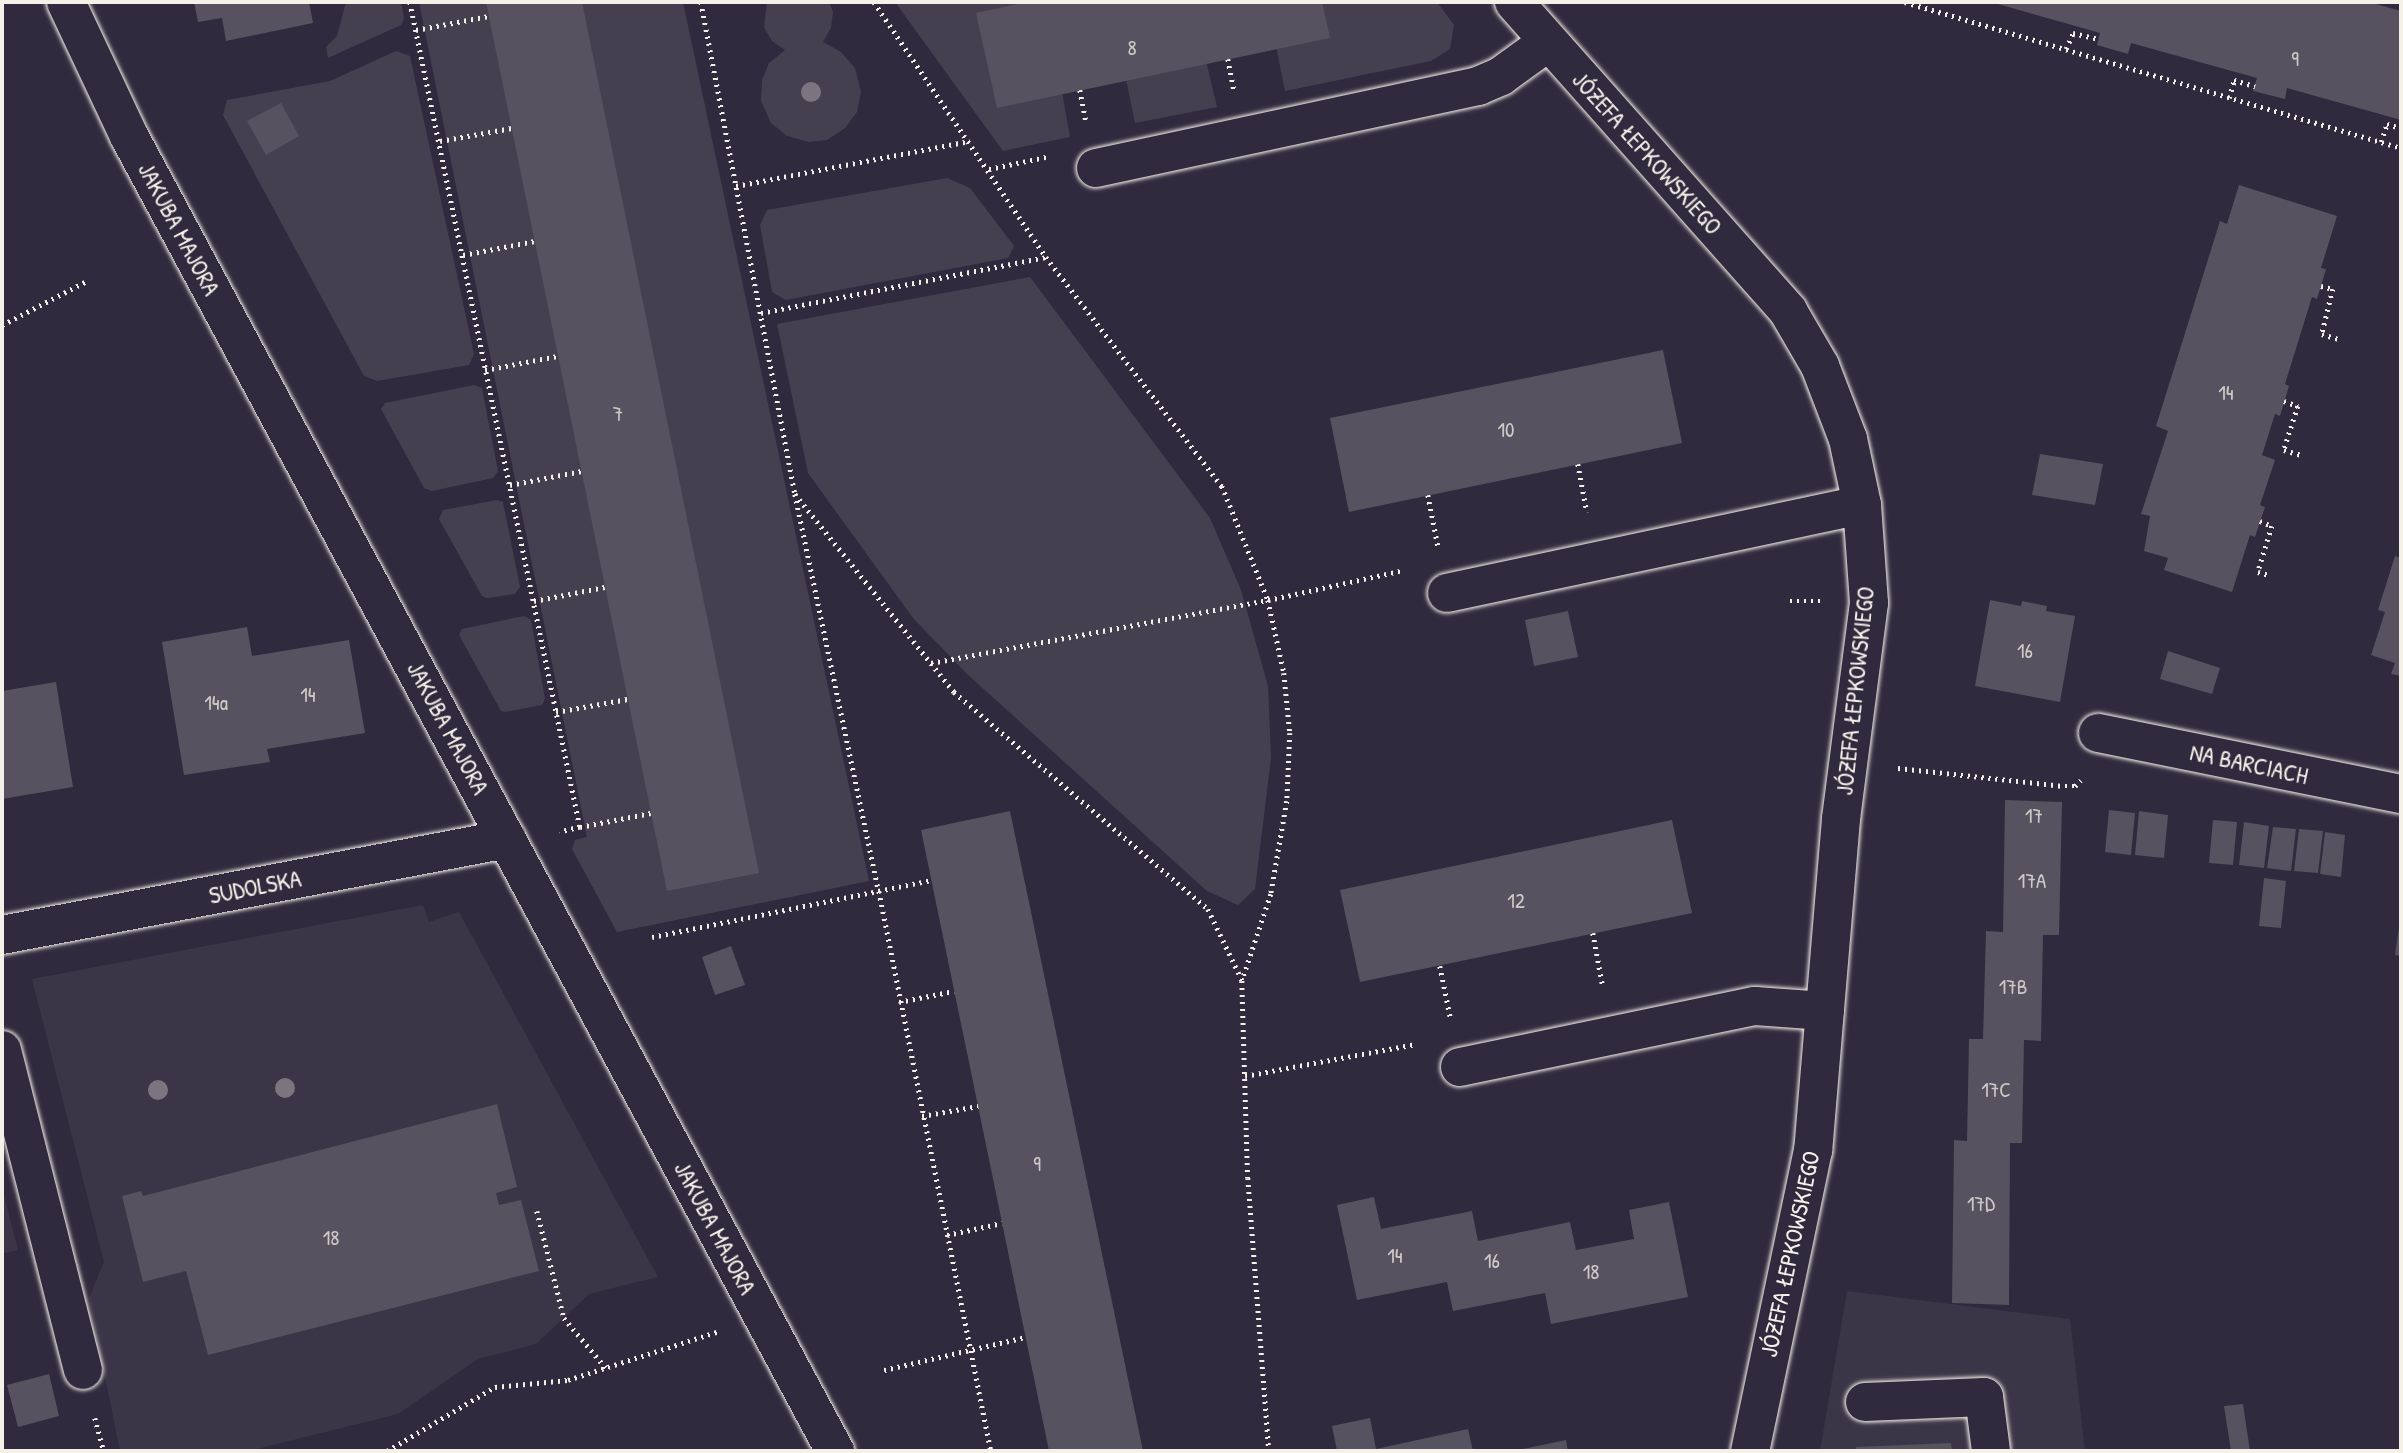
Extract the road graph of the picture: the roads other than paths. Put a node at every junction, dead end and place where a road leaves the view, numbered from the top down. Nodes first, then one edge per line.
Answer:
1 (66, 2) edge
2 (1514, 2) edge
3 (1548, 42) junction
4 (1096, 168) dead end
5 (1862, 505) junction
6 (1444, 578) road end
7 (2098, 733) road end
8 (2401, 794) edge
9 (507, 839) junction
10 (2, 935) edge
11 (1825, 1011) junction
12 (2, 1050) edge
13 (1458, 1052) road end
14 (83, 1370) dead end
15 (1865, 1402) dead end
16 (835, 1451) edge
17 (1750, 1451) edge
18 (1991, 1451) edge

1 - 9 street, JAKUBA MAJORA
2 - 3 street, JÓZEFA ŁEPKOWSKIEGO
3 - 4 street
3 - 5 street, JÓZEFA ŁEPKOWSKIEGO
5 - 6 street
5 - 11 street, JÓZEFA ŁEPKOWSKIEGO
7 - 8 street, NA BARCIACH
9 - 10 street, SUDOLSKA
9 - 16 street, JAKUBA MAJORA
11 - 13 street
11 - 17 street, JÓZEFA ŁEPKOWSKIEGO
12 - 14 street
15 - 18 street

